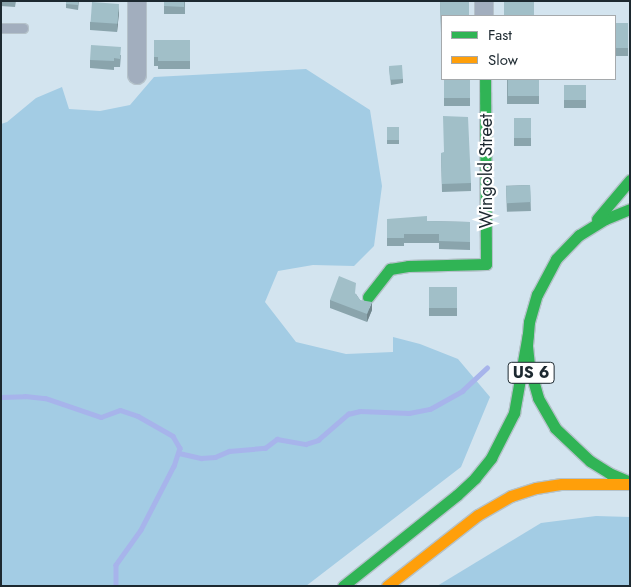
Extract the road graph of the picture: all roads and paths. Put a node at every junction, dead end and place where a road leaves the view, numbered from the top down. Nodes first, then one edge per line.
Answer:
1 (136, 1) edge
2 (484, 1) edge
3 (484, 15) edge
4 (1, 28) edge
5 (23, 28) dead end
6 (137, 74) dead end
7 (485, 80) edge
8 (630, 180) edge
9 (630, 209) edge
10 (579, 235) junction
11 (368, 297) dead end
12 (528, 334) junction
13 (630, 483) edge
14 (342, 586) edge
15 (387, 586) edge

1 - 6 street
2 - 3 street
4 - 5 lane
7 - 11 main road, Wingold Street
8 - 10 main road, US 6
9 - 10 main road
10 - 12 main road, US 6
12 - 13 main road, US 6
12 - 14 main road
13 - 15 main road

